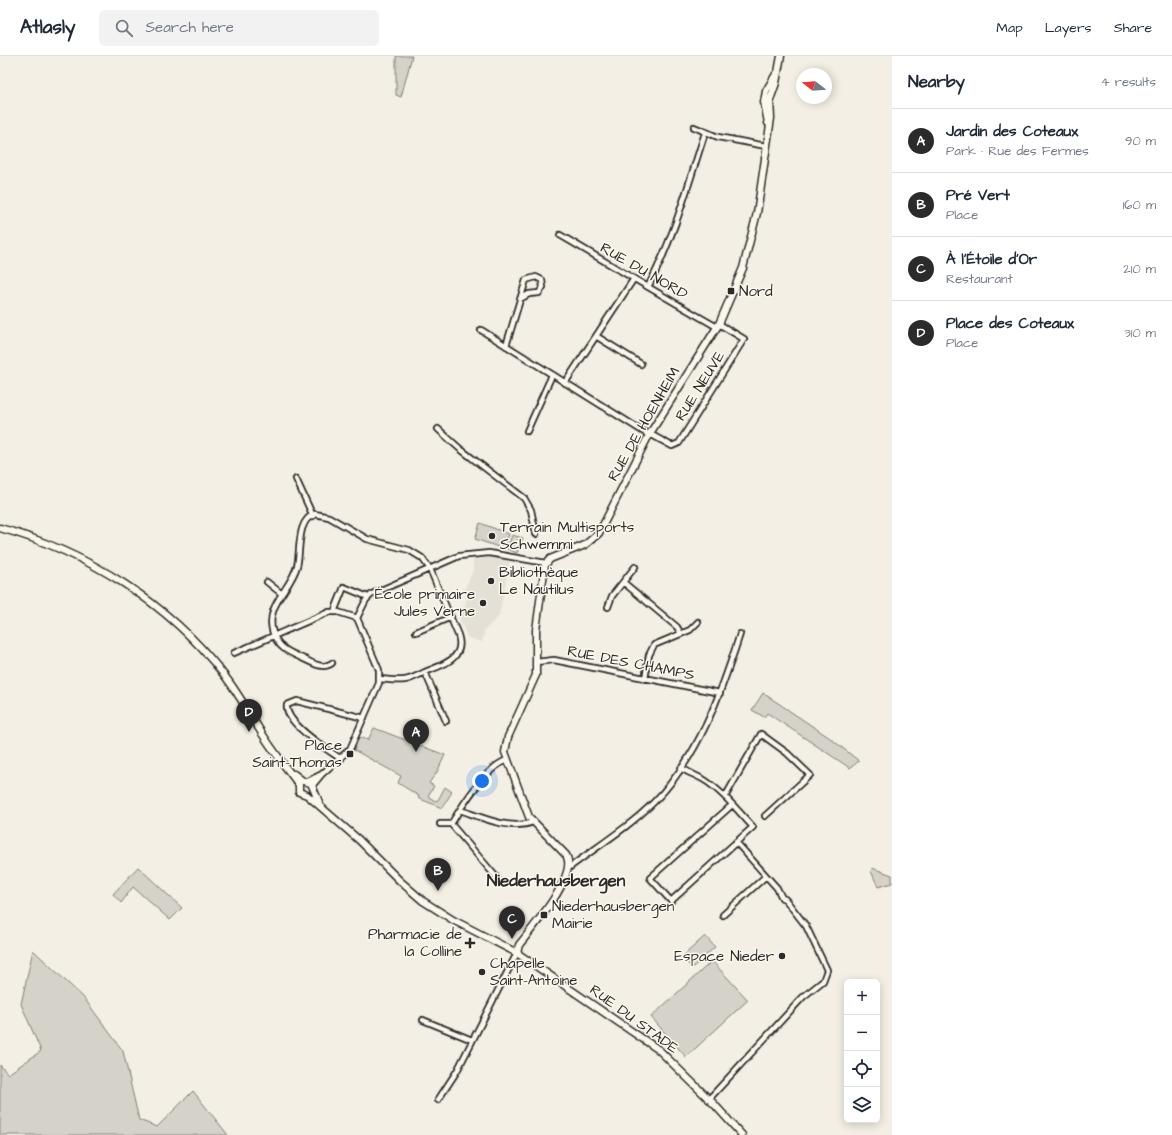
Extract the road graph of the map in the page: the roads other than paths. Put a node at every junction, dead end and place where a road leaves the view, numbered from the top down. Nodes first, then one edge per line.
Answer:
1 (781, 56) edge
2 (694, 127) dead end
3 (705, 133) junction
4 (766, 146) junction
5 (560, 235) dead end
6 (633, 280) junction
7 (648, 286) junction
8 (520, 298) junction
9 (718, 326) junction
10 (481, 330) dead end
11 (596, 336) junction
12 (506, 346) junction
13 (641, 364) dead end
14 (552, 375) junction
15 (565, 383) junction
16 (438, 429) dead end
17 (527, 431) dead end
18 (649, 435) junction
19 (296, 480) dead end
20 (313, 516) junction
21 (0, 528) edge
22 (536, 534) dead end
23 (546, 563) junction
24 (636, 567) dead end
25 (430, 569) junction
26 (267, 582) dead end
27 (623, 582) junction
28 (282, 594) junction
29 (368, 597) junction
30 (608, 608) dead end
31 (334, 612) junction
32 (451, 617) junction
33 (357, 618) junction
34 (698, 622) dead end
35 (416, 632) dead end
36 (681, 634) junction
37 (740, 634) dead end
38 (274, 636) junction
39 (234, 653) dead end
40 (536, 662) junction
41 (332, 663) dead end
42 (425, 672) junction
43 (645, 678) junction
44 (380, 679) junction
45 (720, 693) junction
46 (364, 718) junction
47 (446, 721) dead end
48 (341, 759) junction
49 (507, 760) junction
50 (681, 768) junction
51 (307, 786) junction
52 (725, 797) junction
53 (732, 805) junction
54 (460, 810) junction
55 (765, 816) dead end
56 (533, 822) junction
57 (440, 824) dead end
58 (451, 824) junction
59 (736, 842) junction
60 (570, 866) junction
61 (766, 876) junction
62 (496, 878) dead end
63 (723, 915) dead end
64 (516, 953) junction
65 (423, 1020) dead end
66 (472, 1040) junction
67 (709, 1099) junction
68 (438, 1100) dead end
69 (742, 1135) edge

1 - 4 street, RUE DE HOENHEIM
2 - 3 street
3 - 4 street
3 - 7 street
4 - 9 street, RUE DE HOENHEIM
5 - 6 street, RUE DU NORD
6 - 7 street, RUE DU NORD
6 - 11 street
7 - 9 street, RUE DU NORD
8 - 8 street
8 - 12 street
9 - 18 street, RUE DE HOENHEIM
9 - 18 street, RUE NEUVE
10 - 12 street
11 - 13 street
11 - 15 street
12 - 14 street
14 - 15 street
14 - 17 street
15 - 18 street
16 - 22 street
18 - 23 street, RUE DE HOENHEIM
19 - 20 street
20 - 25 street
20 - 28 street
21 - 51 street, RUE DU STADE
23 - 25 street
23 - 40 street
24 - 27 street
25 - 29 street
25 - 32 street
26 - 28 street
27 - 30 street
27 - 36 street
28 - 38 street
29 - 31 street
29 - 33 street
31 - 33 street
31 - 38 street
32 - 35 street
32 - 42 street
33 - 44 street
34 - 36 street
36 - 43 street
37 - 45 street
38 - 39 street
38 - 41 street
40 - 43 street, RUE DES CHAMPS
40 - 49 street
42 - 44 street
42 - 47 street
43 - 45 street, RUE DES CHAMPS
44 - 46 street
45 - 50 street
46 - 48 street
46 - 48 street
48 - 51 street
49 - 54 street
49 - 56 street
50 - 52 street
50 - 60 street
51 - 64 street, RUE DU STADE
52 - 53 street
52 - 55 street
53 - 59 street
53 - 59 street
54 - 56 street
54 - 58 street
56 - 60 street
57 - 58 street
58 - 62 street
59 - 61 street
60 - 64 street
61 - 63 street
61 - 67 street
64 - 66 street
64 - 67 street, RUE DU STADE
65 - 66 street
66 - 68 street
67 - 69 street, RUE DU STADE

